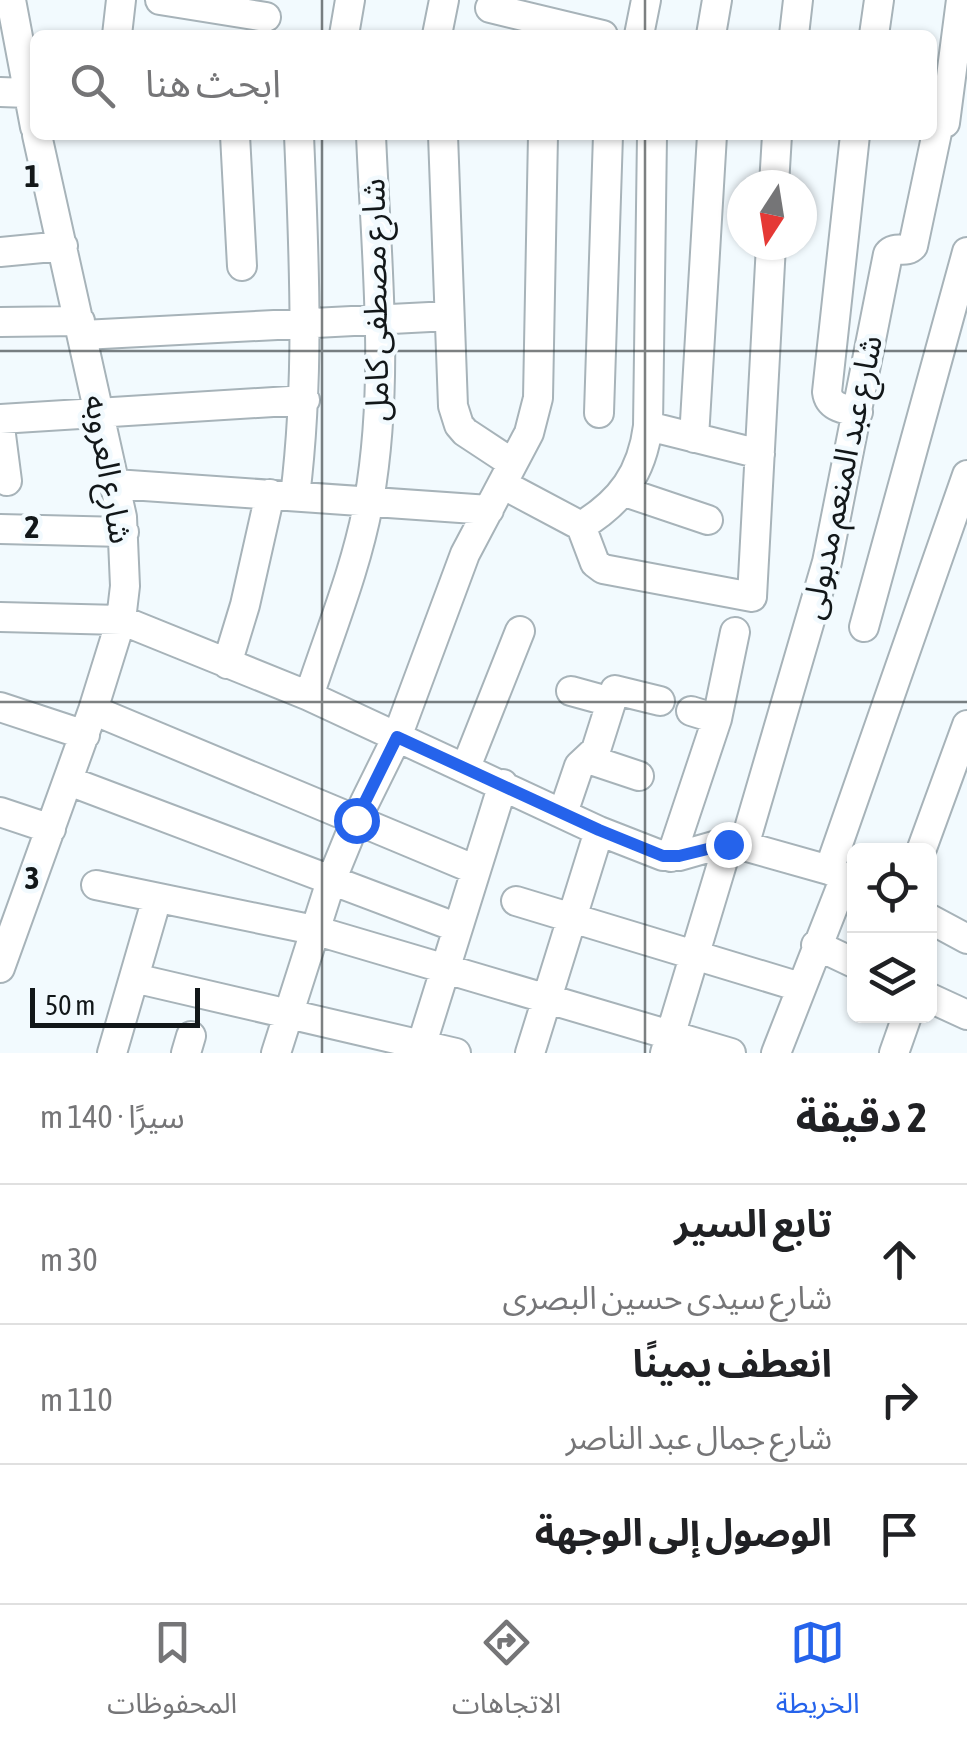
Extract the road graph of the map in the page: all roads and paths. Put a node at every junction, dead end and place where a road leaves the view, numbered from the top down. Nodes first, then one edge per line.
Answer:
1 (11, 0) edge
2 (121, 0) edge
3 (160, 0) edge
4 (350, 0) edge
5 (444, 0) edge
6 (646, 0) edge
7 (716, 0) edge
8 (798, 0) edge
9 (878, 0) edge
10 (961, 0) edge
11 (490, 8) dead end
12 (266, 17) edge
13 (549, 19) edge
14 (117, 30) edge
15 (345, 30) edge
16 (438, 30) edge
17 (589, 30) edge
18 (640, 30) edge
19 (712, 30) edge
20 (795, 30) edge
21 (875, 30) edge
22 (28, 112) edge
23 (946, 123) edge
24 (35, 140) edge
25 (234, 140) edge
26 (300, 140) edge
27 (370, 140) edge
28 (443, 140) edge
29 (543, 140) edge
30 (608, 140) edge
31 (652, 140) edge
32 (712, 140) edge
33 (777, 140) edge
34 (855, 140) edge
35 (775, 170) edge
36 (62, 246) junction
37 (0, 252) edge
38 (967, 252) edge
39 (770, 260) edge
40 (242, 266) dead end
41 (449, 316) junction
42 (379, 320) junction
43 (0, 322) edge
44 (306, 324) junction
45 (82, 328) junction
46 (304, 400) junction
47 (99, 412) junction
48 (858, 412) junction
49 (599, 413) dead end
50 (0, 419) edge
51 (648, 426) junction
52 (0, 427) edge
53 (694, 438) junction
54 (760, 454) junction
55 (507, 474) junction
56 (967, 474) edge
57 (7, 481) dead end
58 (115, 484) junction
59 (625, 492) junction
60 (282, 495) junction
61 (369, 501) junction
62 (488, 510) junction
63 (708, 520) dead end
64 (581, 526) junction
65 (0, 529) edge
66 (124, 532) junction
67 (0, 618) edge
68 (121, 620) junction
69 (864, 627) dead end
70 (520, 631) dead end
71 (735, 632) dead end
72 (227, 664) junction
73 (572, 691) dead end
74 (309, 696) junction
75 (611, 702) junction
76 (660, 702) dead end
77 (0, 707) edge
78 (89, 722) junction
79 (967, 725) edge
80 (397, 737) junction
81 (588, 759) junction
82 (466, 767) junction
83 (639, 776) dead end
84 (69, 781) junction
85 (503, 784) junction
86 (0, 812) edge
87 (563, 813) junction
88 (356, 820) junction
89 (51, 830) junction
90 (599, 830) junction
91 (925, 843) edge
92 (736, 845) junction
93 (671, 857) junction
94 (476, 870) junction
95 (843, 876) edge
96 (332, 880) junction
97 (96, 885) dead end
98 (157, 898) junction
99 (516, 900) dead end
100 (10, 909) edge
101 (572, 918) junction
102 (937, 923) edge
103 (458, 928) junction
104 (314, 930) junction
105 (967, 939) edge
106 (816, 945) junction
107 (695, 955) junction
108 (847, 960) edge
109 (446, 967) junction
110 (0, 968) edge
111 (134, 978) junction
112 (800, 987) junction
113 (548, 998) junction
114 (937, 1001) edge
115 (289, 1014) junction
116 (967, 1016) edge
117 (905, 1023) edge
118 (668, 1044) edge
119 (420, 1049) edge
120 (112, 1053) edge
121 (276, 1053) edge
122 (456, 1053) edge
123 (530, 1053) edge
124 (732, 1053) edge
125 (776, 1053) edge
126 (894, 1053) edge

1 - 22 street, شارع العروبه
2 - 14 street
3 - 12 street
4 - 15 street
5 - 16 street
6 - 18 street
7 - 19 street
8 - 20 street
9 - 21 street
10 - 23 street
11 - 13 street
13 - 17 street
23 - 48 street, شارع عبد المنعم مدبولى
24 - 36 street, شارع العروبه
25 - 40 street
26 - 44 street
27 - 42 street, شارع مصطفى كامل
28 - 41 street
29 - 55 street
30 - 49 street
31 - 51 street
32 - 53 street
33 - 35 street
34 - 48 street
36 - 37 street
36 - 45 street, شارع العروبه
38 - 69 street
39 - 54 street
41 - 42 street
41 - 55 street
42 - 44 street
42 - 61 street, شارع مصطفى كامل
43 - 45 street
44 - 45 street
44 - 46 street
45 - 47 street, شارع العروبه
46 - 47 street
46 - 60 street
47 - 50 street
47 - 58 street, شارع العروبه
48 - 92 street, شارع عبد المنعم مدبولى
51 - 53 street
51 - 59 street
52 - 57 street
53 - 54 street
54 - 64 street
55 - 62 street
55 - 64 street
56 - 95 street
58 - 60 street
58 - 66 street, شارع العروبه
59 - 63 street
59 - 64 street
60 - 61 street
60 - 72 street
61 - 62 street
61 - 74 street, شارع مصطفى كامل
62 - 80 street
65 - 66 street
66 - 68 street, شارع العروبه
67 - 68 street
68 - 72 street
68 - 78 street, شارع العروبه
70 - 82 street
71 - 93 street
72 - 74 street
73 - 75 street
74 - 80 street
75 - 76 street
75 - 81 street
77 - 78 street
78 - 84 street, شارع العروبه
78 - 88 street
79 - 91 street
80 - 82 street
80 - 88 street
81 - 83 street
81 - 87 street
82 - 85 street
84 - 89 street, شارع العروبه
84 - 96 street
85 - 87 street
85 - 94 street
86 - 89 street
87 - 90 street
88 - 94 street
88 - 96 street
89 - 100 street, شارع العروبه
90 - 93 street
90 - 101 street
92 - 93 street
92 - 95 street
92 - 107 street, شارع عبد المنعم مدبولى
94 - 103 street
95 - 106 street
96 - 103 street
96 - 104 street
97 - 98 street
98 - 104 street
98 - 111 street
99 - 101 street
100 - 110 street, شارع العروبه
101 - 107 street
101 - 113 street
102 - 105 street
103 - 109 street
104 - 109 street
104 - 115 street
106 - 108 street
106 - 112 street
107 - 112 street
107 - 118 street, شارع عبد المنعم مدبولى
109 - 113 street
109 - 119 street
111 - 115 street
111 - 120 street
112 - 125 street
113 - 118 street
113 - 123 street
114 - 116 street
115 - 119 street
115 - 121 street
117 - 126 street
118 - 124 street
119 - 122 street

